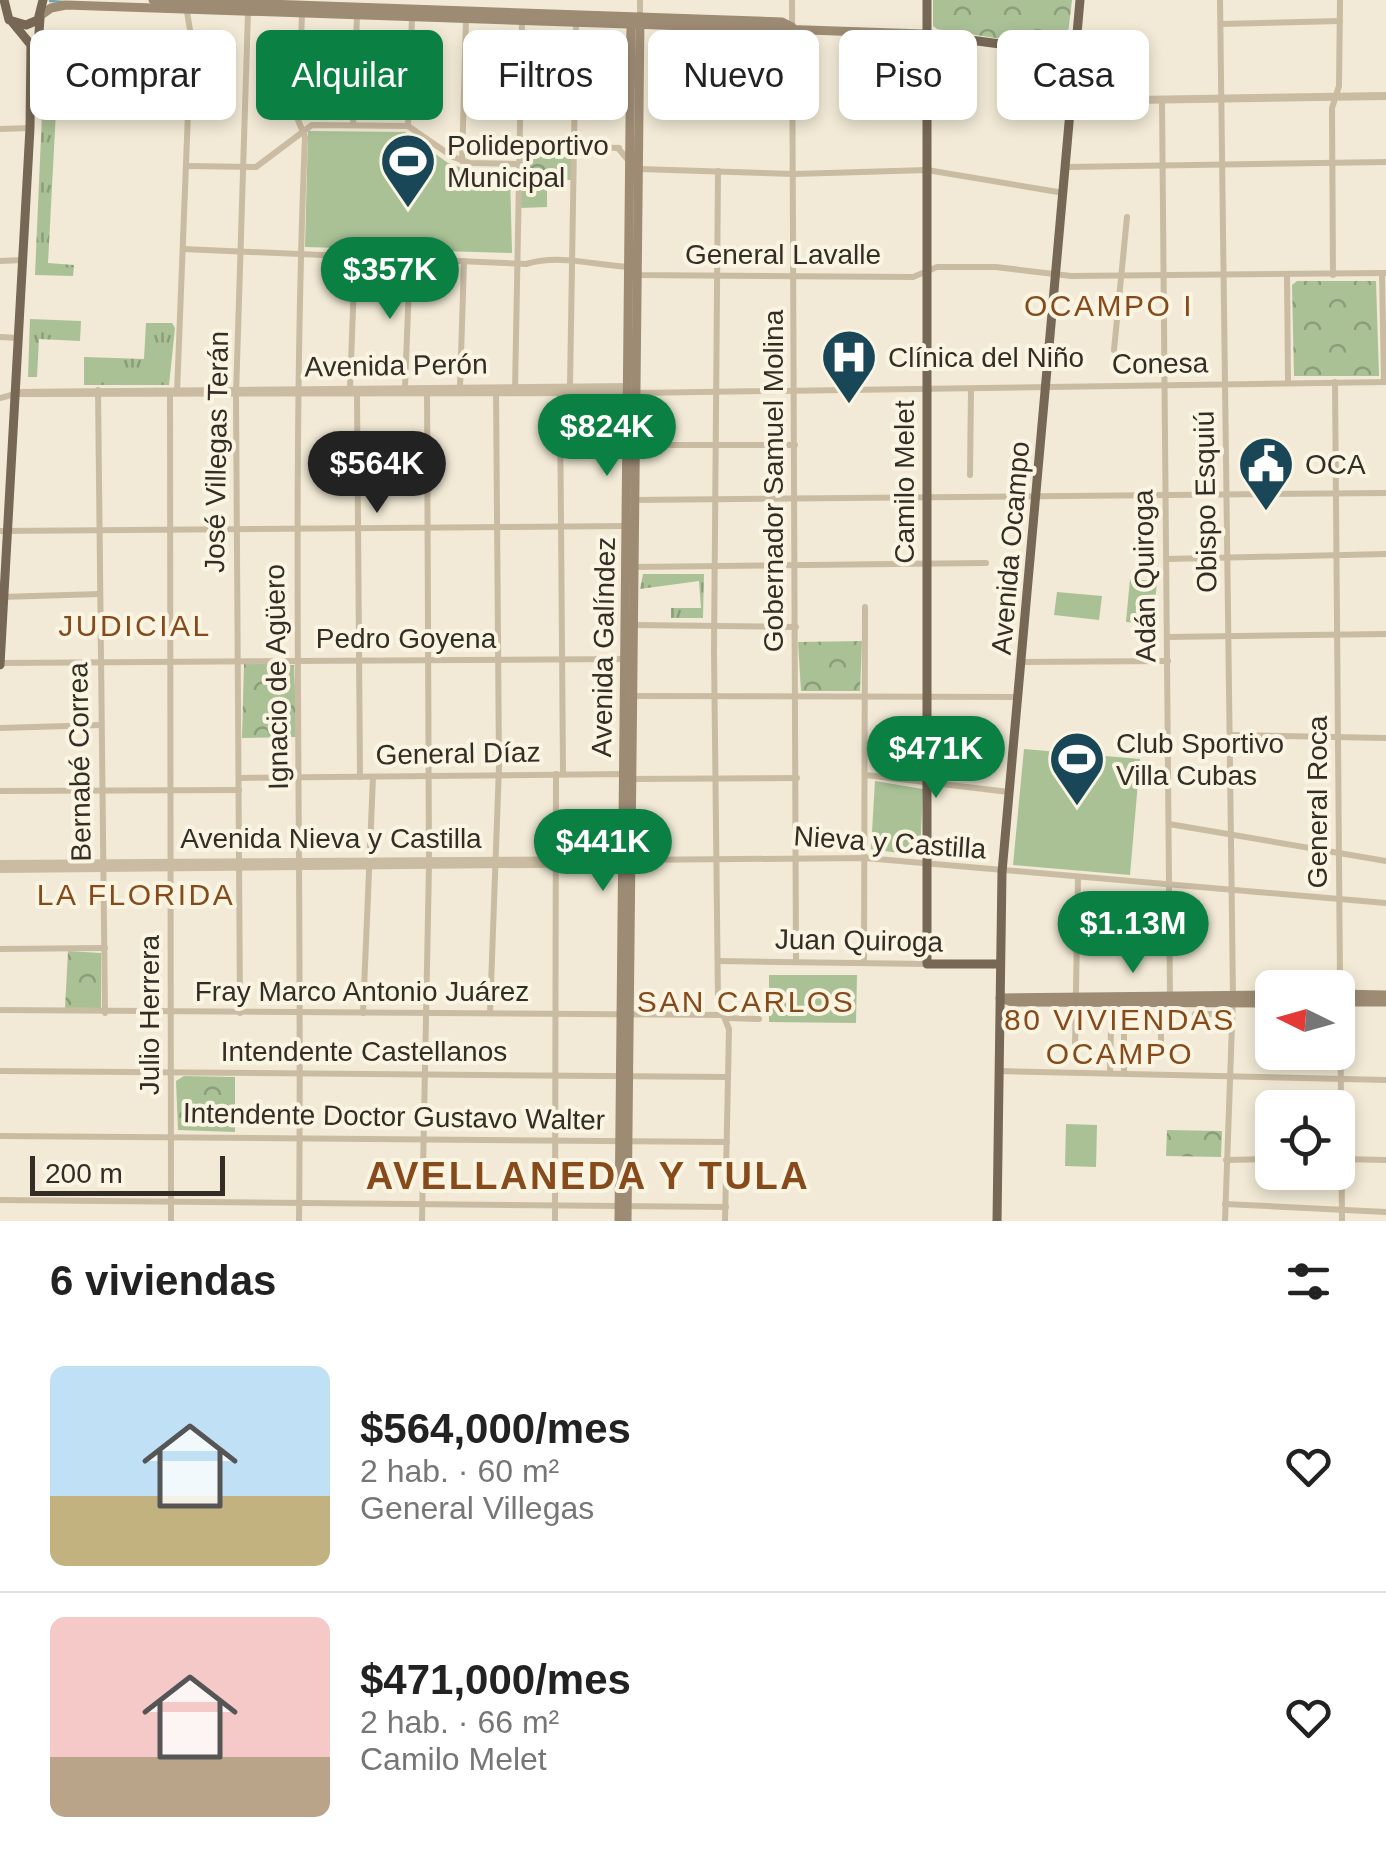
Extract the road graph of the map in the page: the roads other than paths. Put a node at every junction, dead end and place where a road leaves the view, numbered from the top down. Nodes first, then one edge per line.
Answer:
1 (4, 0) edge
2 (43, 0) edge
3 (153, 0) edge
4 (640, 0) edge
5 (792, 0) edge
6 (927, 0) edge
7 (1080, 0) edge
8 (1220, 0) edge
9 (1340, 0) edge
10 (339, 3) edge
11 (185, 4) edge
12 (491, 6) edge
13 (248, 12) junction
14 (302, 14) junction
15 (41, 16) junction
16 (358, 16) junction
17 (412, 18) junction
18 (7, 20) edge
19 (466, 20) junction
20 (1340, 21) junction
21 (522, 22) junction
22 (637, 22) junction
23 (576, 23) junction
24 (1221, 24) junction
25 (792, 27) junction
26 (849, 30) edge
27 (926, 30) edge
28 (1077, 30) edge
29 (1386, 96) edge
30 (1336, 97) junction
31 (1223, 99) junction
32 (1149, 100) edge
33 (1162, 100) junction
34 (927, 120) edge
35 (1072, 120) edge
36 (354, 125) junction
37 (408, 126) junction
38 (30, 128) junction
39 (0, 129) edge
40 (302, 130) junction
41 (518, 144) junction
42 (572, 146) junction
43 (618, 148) junction
44 (630, 149) junction
45 (462, 160) junction
46 (1386, 162) edge
47 (1332, 163) junction
48 (517, 164) junction
49 (1224, 165) junction
50 (186, 166) junction
51 (1163, 166) junction
52 (1068, 167) junction
53 (244, 168) junction
54 (634, 169) junction
55 (928, 170) junction
56 (718, 172) junction
57 (794, 174) junction
58 (1065, 193) junction
59 (1127, 218) dead end
60 (184, 249) junction
61 (243, 252) junction
62 (300, 254) junction
63 (355, 256) junction
64 (410, 259) junction
65 (23, 260) junction
66 (0, 261) edge
67 (464, 261) junction
68 (575, 262) junction
69 (519, 264) junction
70 (928, 270) junction
71 (633, 271) junction
72 (1057, 274) junction
73 (1384, 274) edge
74 (1225, 275) junction
75 (1287, 275) junction
76 (1334, 275) junction
77 (717, 276) junction
78 (1122, 276) junction
79 (1164, 276) junction
80 (794, 278) junction
81 (0, 337) edge
82 (19, 338) junction
83 (1114, 350) dead end
84 (1336, 382) junction
85 (1385, 382) edge
86 (1288, 383) junction
87 (1226, 384) junction
88 (1047, 386) junction
89 (1165, 386) junction
90 (406, 387) junction
91 (460, 387) junction
92 (970, 388) junction
93 (568, 389) junction
94 (427, 390) junction
95 (496, 390) junction
96 (515, 390) junction
97 (630, 390) junction
98 (926, 390) junction
99 (296, 391) junction
100 (354, 391) junction
101 (715, 391) junction
102 (796, 391) junction
103 (173, 392) junction
104 (236, 392) junction
105 (98, 393) junction
106 (16, 394) junction
107 (0, 398) edge
108 (634, 445) junction
109 (795, 445) junction
110 (715, 446) junction
111 (0, 464) edge
112 (12, 464) junction
113 (970, 475) dead end
114 (1386, 493) edge
115 (1228, 494) junction
116 (1338, 494) junction
117 (1166, 495) junction
118 (1037, 497) junction
119 (795, 498) junction
120 (927, 498) junction
121 (715, 499) junction
122 (630, 500) junction
123 (630, 526) junction
124 (169, 527) junction
125 (427, 527) junction
126 (497, 527) junction
127 (561, 527) junction
128 (237, 528) junction
129 (297, 528) junction
130 (359, 528) junction
131 (99, 529) junction
132 (4, 530) edge
133 (1338, 554) junction
134 (1386, 554) edge
135 (1228, 556) junction
136 (1167, 560) junction
137 (986, 563) dead end
138 (927, 564) junction
139 (715, 565) junction
140 (796, 566) junction
141 (629, 567) junction
142 (100, 594) junction
143 (2, 597) edge
144 (866, 607) dead end
145 (632, 625) junction
146 (714, 626) junction
147 (796, 627) junction
148 (1386, 634) edge
149 (1340, 635) junction
150 (1168, 636) junction
151 (1230, 636) junction
152 (238, 658) junction
153 (170, 659) junction
154 (628, 659) junction
155 (100, 660) junction
156 (298, 660) junction
157 (430, 660) junction
158 (498, 660) junction
159 (563, 660) junction
160 (359, 661) junction
161 (1168, 661) junction
162 (1022, 662) junction
163 (0, 664) edge
164 (714, 695) junction
165 (867, 695) junction
166 (928, 695) junction
167 (632, 696) junction
168 (796, 696) junction
169 (1018, 697) junction
170 (101, 724) junction
171 (0, 728) edge
172 (1230, 736) junction
173 (1340, 737) junction
174 (1386, 738) edge
175 (560, 774) junction
176 (498, 775) junction
177 (866, 775) junction
178 (372, 776) junction
179 (430, 776) junction
180 (627, 776) junction
181 (360, 777) junction
182 (239, 778) junction
183 (300, 778) junction
184 (716, 778) junction
185 (797, 778) junction
186 (928, 782) junction
187 (102, 790) junction
188 (172, 790) junction
189 (239, 790) junction
190 (0, 791) edge
191 (1010, 792) junction
192 (1169, 824) junction
193 (1230, 833) junction
194 (1340, 852) junction
195 (796, 856) junction
196 (716, 858) junction
197 (864, 858) junction
198 (1386, 861) edge
199 (367, 862) junction
200 (429, 862) junction
201 (495, 862) junction
202 (556, 862) junction
203 (625, 862) junction
204 (300, 863) junction
205 (172, 864) junction
206 (240, 864) junction
207 (928, 864) junction
208 (103, 865) junction
209 (0, 866) edge
210 (1002, 872) junction
211 (1078, 878) junction
212 (1169, 886) junction
213 (1230, 891) junction
214 (1340, 898) junction
215 (1386, 902) edge
216 (0, 948) edge
217 (105, 948) junction
218 (796, 961) junction
219 (718, 962) junction
220 (864, 962) junction
221 (927, 964) junction
222 (1000, 964) junction
223 (1339, 970) edge
224 (1000, 998) junction
225 (1355, 998) edge
226 (1076, 999) junction
227 (1166, 999) junction
228 (1386, 999) edge
229 (1255, 1001) edge
230 (718, 1002) junction
231 (1030, 1002) junction
232 (1231, 1005) junction
233 (0, 1010) edge
234 (105, 1013) junction
235 (172, 1013) junction
236 (240, 1013) junction
237 (300, 1013) junction
238 (363, 1013) junction
239 (426, 1013) junction
240 (490, 1013) junction
241 (556, 1014) junction
242 (625, 1014) junction
243 (1030, 1014) dead end
244 (1195, 1014) dead end
245 (708, 1015) junction
246 (725, 1016) junction
247 (759, 1019) dead end
248 (1110, 1026) dead end
249 (1124, 1026) dead end
250 (1075, 1046) dead end
251 (1161, 1048) dead end
252 (1341, 1070) edge
253 (999, 1071) junction
254 (0, 1072) edge
255 (171, 1072) junction
256 (300, 1072) junction
257 (1110, 1072) junction
258 (1124, 1072) junction
259 (424, 1074) junction
260 (557, 1074) junction
261 (624, 1076) junction
262 (728, 1077) junction
263 (1227, 1078) junction
264 (1341, 1080) junction
265 (1386, 1080) edge
266 (1341, 1090) edge
267 (0, 1136) edge
268 (171, 1136) junction
269 (300, 1138) junction
270 (423, 1139) junction
271 (556, 1140) junction
272 (624, 1141) junction
273 (726, 1142) junction
274 (1355, 1159) edge
275 (1226, 1160) junction
276 (1255, 1160) edge
277 (1386, 1160) edge
278 (1341, 1190) edge
279 (0, 1200) edge
280 (171, 1200) junction
281 (299, 1202) junction
282 (422, 1203) junction
283 (1225, 1204) junction
284 (555, 1205) junction
285 (623, 1206) junction
286 (726, 1206) junction
287 (1342, 1209) junction
288 (1386, 1212) edge
289 (171, 1221) edge
290 (299, 1221) edge
291 (422, 1221) edge
292 (555, 1221) edge
293 (619, 1221) edge
294 (627, 1221) edge
295 (726, 1221) edge
296 (997, 1221) edge
297 (1225, 1221) edge
298 (1342, 1221) edge

1 - 18 main road
2 - 15 main road
3 - 11 main road
4 - 22 street, Avenida Galíndez
5 - 25 street, Gobernador Samuel Molina
6 - 27 main road, Camilo Melet
7 - 28 main road, Avenida Ocampo
8 - 24 street, Obispo Esquiú
9 - 20 street
10 - 11 main road
10 - 12 main road
11 - 13 main road
11 - 15 main road
11 - 50 street, Julio Herrera
12 - 22 main road
13 - 14 main road
13 - 53 street, José Villegas Terán
14 - 16 main road
14 - 40 street, Ignacio de Agüero
15 - 18 main road
15 - 38 main road
16 - 17 main road
16 - 36 street
17 - 19 main road
17 - 37 street
18 - 38 main road
19 - 21 main road
19 - 45 street
20 - 24 street
20 - 30 street
21 - 23 main road
21 - 41 street
22 - 23 main road
22 - 25 main road
22 - 44 main road, Avenida Galíndez
22 - 54 main road, Avenida Galíndez
23 - 42 street
24 - 31 street, Obispo Esquiú
25 - 26 main road
25 - 57 street, Gobernador Samuel Molina
29 - 30 street
30 - 31 street
30 - 47 street
31 - 33 street
31 - 49 street, Obispo Esquiú
32 - 33 street
33 - 51 street, Adán Quiroga
34 - 55 main road, Camilo Melet
35 - 52 main road, Avenida Ocampo
36 - 37 street
36 - 40 street
37 - 45 street
38 - 39 street
38 - 65 main road
40 - 53 street
40 - 62 street, Ignacio de Agüero
41 - 42 street
41 - 48 street
42 - 43 street
42 - 68 street
43 - 44 street
43 - 54 street
44 - 54 main road, Avenida Galíndez
45 - 48 street
46 - 47 street
47 - 49 street
47 - 76 street
48 - 69 street
49 - 51 street
49 - 74 street, Obispo Esquiú
50 - 53 street
50 - 60 street, Julio Herrera
51 - 52 street
51 - 79 street, Adán Quiroga
52 - 58 main road, Avenida Ocampo
53 - 61 street, José Villegas Terán
54 - 56 street
54 - 71 main road, Avenida Galíndez
55 - 57 street
55 - 58 street
55 - 70 main road, Camilo Melet
56 - 57 street
56 - 77 street
57 - 80 street, Gobernador Samuel Molina
58 - 72 main road, Avenida Ocampo
59 - 78 street
60 - 61 street, General Lavalle
60 - 103 street, Julio Herrera
61 - 62 street, General Lavalle
61 - 104 street, José Villegas Terán
62 - 63 street, General Lavalle
62 - 99 street, Ignacio de Agüero
63 - 64 street, General Lavalle
63 - 100 street
64 - 67 street, General Lavalle
64 - 90 street
65 - 66 street
65 - 82 main road
67 - 69 street, General Lavalle
67 - 91 street
68 - 69 street, General Lavalle
68 - 71 street, General Lavalle
68 - 93 street
69 - 96 street
70 - 72 street, General Lavalle
70 - 80 street, General Lavalle
70 - 98 main road, Camilo Melet
71 - 77 street, General Lavalle
71 - 97 main road, Avenida Galíndez
72 - 78 street, General Lavalle
72 - 88 main road, Avenida Ocampo
73 - 76 street, General Lavalle
73 - 85 street
74 - 75 street, General Lavalle
74 - 79 street, General Lavalle
74 - 87 street, Obispo Esquiú
75 - 76 street, General Lavalle
75 - 86 street
77 - 80 street, General Lavalle
77 - 101 street
78 - 79 street, General Lavalle
78 - 83 street
79 - 89 street, Adán Quiroga
80 - 102 street, Gobernador Samuel Molina
81 - 82 street
82 - 106 main road
84 - 85 street, Conesa
84 - 86 street, Conesa
84 - 116 street, General Roca
86 - 87 street, Conesa
87 - 89 street, Conesa
87 - 115 street, Obispo Esquiú
88 - 89 street, Conesa
88 - 92 street, Conesa
88 - 118 main road, Avenida Ocampo
89 - 117 street, Adán Quiroga
90 - 94 street, Avenida Perón
90 - 100 street, Avenida Perón
91 - 94 street, Avenida Perón
91 - 95 street, Avenida Perón
92 - 98 street, Conesa
92 - 113 street
93 - 96 street, Avenida Perón
93 - 97 street, Avenida Perón
93 - 127 street
94 - 95 street, Avenida Perón
94 - 100 street, Avenida Perón
94 - 125 street
95 - 96 street, Avenida Perón
95 - 126 street
97 - 101 street, Conesa
97 - 108 main road, Avenida Galíndez
97 - 122 main road, Avenida Galíndez
98 - 102 street, Conesa
98 - 120 main road, Camilo Melet
99 - 100 street, Avenida Perón
99 - 104 street, Avenida Perón
99 - 129 street, Ignacio de Agüero
100 - 130 street
101 - 102 street, Conesa
101 - 110 street
102 - 109 street, Gobernador Samuel Molina
103 - 104 street, Avenida Perón
103 - 105 street, Avenida Perón
103 - 124 street, Julio Herrera
104 - 128 street, José Villegas Terán
105 - 106 street, Avenida Perón
105 - 131 street, Bernabé Correa
106 - 107 street
106 - 112 main road
108 - 110 street
108 - 122 main road, Avenida Galíndez
109 - 110 street
109 - 119 street, Gobernador Samuel Molina
110 - 121 street
111 - 112 street
112 - 132 main road
114 - 116 street
115 - 116 street
115 - 117 street
115 - 135 street, Obispo Esquiú
116 - 133 street, General Roca
117 - 118 street
117 - 136 street, Adán Quiroga
118 - 120 street
118 - 162 main road, Avenida Ocampo
119 - 120 street
119 - 121 street
119 - 140 street, Gobernador Samuel Molina
120 - 138 main road, Camilo Melet
121 - 122 street
121 - 139 street
122 - 123 main road, Avenida Galíndez
123 - 127 street
123 - 141 main road, Avenida Galíndez
124 - 128 street
124 - 131 street
124 - 153 street, Julio Herrera
125 - 126 street
125 - 130 street
125 - 157 street
126 - 127 street
126 - 158 street
127 - 159 street
128 - 129 street
128 - 152 street, José Villegas Terán
129 - 130 street
129 - 156 street, Ignacio de Agüero
130 - 160 street
131 - 132 street
131 - 142 street, Bernabé Correa
132 - 143 main road
133 - 134 street
133 - 135 street
133 - 149 street, General Roca
135 - 136 street
135 - 151 street, Obispo Esquiú
136 - 150 street, Adán Quiroga
137 - 138 street
138 - 140 street
138 - 166 main road, Camilo Melet
139 - 140 street
139 - 141 street
139 - 146 street
140 - 147 street, Gobernador Samuel Molina
141 - 145 main road, Avenida Galíndez
141 - 154 main road, Avenida Galíndez
142 - 143 street
142 - 155 street, Bernabé Correa
143 - 163 main road
144 - 165 street
145 - 146 street
145 - 154 main road, Avenida Galíndez
146 - 147 street
146 - 164 street
147 - 168 street, Gobernador Samuel Molina
148 - 149 street
149 - 151 street
149 - 173 street, General Roca
150 - 151 street
150 - 161 street, Adán Quiroga
151 - 172 street, Obispo Esquiú
152 - 153 street, Pedro Goyena
152 - 156 street, Pedro Goyena
152 - 182 street, José Villegas Terán
153 - 155 street, Pedro Goyena
153 - 188 street, Julio Herrera
154 - 159 street, Pedro Goyena
154 - 167 main road, Avenida Galíndez
154 - 180 main road, Avenida Galíndez
155 - 163 street, Pedro Goyena
155 - 170 street, Bernabé Correa
156 - 160 street, Pedro Goyena
156 - 183 street, Ignacio de Agüero
157 - 158 street, Pedro Goyena
157 - 160 street, Pedro Goyena
157 - 179 street
158 - 159 street, Pedro Goyena
158 - 176 street
159 - 175 street
160 - 181 street
161 - 162 street
161 - 192 street, Adán Quiroga
162 - 169 main road, Avenida Ocampo
164 - 167 street
164 - 168 street
164 - 184 street
165 - 166 street
165 - 168 street
165 - 177 street
166 - 169 street
166 - 186 main road, Camilo Melet
167 - 180 main road, Avenida Galíndez
168 - 185 street, Gobernador Samuel Molina
169 - 191 main road, Avenida Ocampo
170 - 171 street
170 - 187 street, Bernabé Correa
172 - 173 street
172 - 193 street, Obispo Esquiú
173 - 174 street
173 - 194 street, General Roca
175 - 176 street, General Díaz
175 - 180 street, General Díaz
175 - 202 street
176 - 179 street, General Díaz
176 - 201 street
177 - 186 street
177 - 197 street
178 - 179 street, General Díaz
178 - 181 street, General Díaz
178 - 199 street
179 - 200 street
180 - 184 street, General Díaz
180 - 203 main road, Avenida Galíndez
181 - 183 street, General Díaz
182 - 183 street, General Díaz
182 - 189 street, José Villegas Terán
183 - 204 street, Ignacio de Agüero
184 - 185 street, General Díaz
184 - 196 street
185 - 195 street, Gobernador Samuel Molina
186 - 191 street
186 - 207 main road, Camilo Melet
187 - 188 street
187 - 190 street
187 - 208 street, Bernabé Correa
188 - 189 street
188 - 205 street, Julio Herrera
189 - 206 street, José Villegas Terán
191 - 210 main road, Avenida Ocampo
192 - 193 street
192 - 212 street, Adán Quiroga
193 - 194 street
193 - 213 street, Obispo Esquiú
194 - 198 street
194 - 214 street, General Roca
195 - 196 street, Nieva y Castilla
195 - 197 street, Nieva y Castilla
195 - 218 street, Gobernador Samuel Molina
196 - 203 street, Nieva y Castilla
196 - 219 street
197 - 207 street, Nieva y Castilla
197 - 220 street
199 - 200 street, Avenida Nieva y Castilla
199 - 204 street, Avenida Nieva y Castilla
199 - 238 street
200 - 201 street, Avenida Nieva y Castilla
200 - 239 street
201 - 202 street, Avenida Nieva y Castilla
201 - 240 street
202 - 203 street, Avenida Nieva y Castilla
202 - 241 street
203 - 242 main road, Avenida Galíndez
204 - 206 street, Avenida Nieva y Castilla
204 - 237 street, Ignacio de Agüero
205 - 206 street, Avenida Nieva y Castilla
205 - 208 street, Avenida Nieva y Castilla
205 - 235 street, Julio Herrera
206 - 236 street, José Villegas Terán
207 - 210 street, Nieva y Castilla
207 - 221 main road, Camilo Melet
208 - 209 street, Avenida Nieva y Castilla
208 - 217 street, Bernabé Correa
210 - 211 street, Nieva y Castilla
210 - 222 main road, Avenida Ocampo
211 - 212 street, Nieva y Castilla
211 - 226 street
212 - 213 street, Nieva y Castilla
212 - 227 street, Adán Quiroga
213 - 214 street, Nieva y Castilla
213 - 232 street, Obispo Esquiú
214 - 215 street, Nieva y Castilla
214 - 223 street, General Roca
216 - 217 street
217 - 234 street, Bernabé Correa
218 - 219 street, Juan Quiroga
218 - 220 street, Juan Quiroga
219 - 230 street
220 - 221 street, Juan Quiroga
221 - 222 main road, Juan Quiroga
222 - 224 main road, Avenida Ocampo
224 - 226 main road
224 - 231 main road
224 - 253 main road, Avenida Ocampo
225 - 228 main road
226 - 227 main road
226 - 231 main road
226 - 250 street
227 - 232 main road
227 - 251 street, Adán Quiroga
229 - 232 main road
230 - 245 street
230 - 246 street
231 - 243 street
232 - 244 street
232 - 263 street, Obispo Esquiú
233 - 234 street, Fray Marco Antonio Juárez
234 - 235 street, Fray Marco Antonio Juárez
235 - 236 street, Fray Marco Antonio Juárez
235 - 255 street, Julio Herrera
236 - 237 street, Fray Marco Antonio Juárez
237 - 238 street, Fray Marco Antonio Juárez
237 - 256 street, Ignacio de Agüero
238 - 239 street, Fray Marco Antonio Juárez
239 - 240 street, Fray Marco Antonio Juárez
239 - 259 street
240 - 241 street, Fray Marco Antonio Juárez
241 - 242 street, Fray Marco Antonio Juárez
241 - 260 street
242 - 245 street, Fray Marco Antonio Juárez
242 - 261 main road, Avenida Galíndez
245 - 246 street, Fray Marco Antonio Juárez
246 - 247 street, Fray Marco Antonio Juárez
246 - 262 street
248 - 257 street
249 - 258 street
252 - 264 street, General Roca
253 - 257 street
253 - 296 main road, Avenida Ocampo
254 - 255 street, Intendente Castellanos
255 - 256 street, Intendente Castellanos
255 - 268 street, Julio Herrera
256 - 259 street, Intendente Castellanos
256 - 269 street, Ignacio de Agüero
257 - 258 street
258 - 263 street
259 - 260 street, Intendente Castellanos
259 - 270 street
260 - 261 street, Intendente Castellanos
260 - 271 street
261 - 262 street, Intendente Castellanos
261 - 272 main road, Avenida Galíndez
262 - 273 street
263 - 264 street
263 - 275 street, Obispo Esquiú
264 - 265 street
264 - 266 street, General Roca
267 - 268 street, Intendente Doctor Gustavo Walter
268 - 269 street, Intendente Doctor Gustavo Walter
268 - 280 street, Julio Herrera
269 - 270 street, Intendente Doctor Gustavo Walter
269 - 281 street, Ignacio de Agüero
270 - 271 street, Intendente Doctor Gustavo Walter
270 - 282 street
271 - 272 street, Intendente Doctor Gustavo Walter
271 - 284 street
272 - 273 street, Intendente Doctor Gustavo Walter
272 - 285 main road, Avenida Galíndez
273 - 286 street
274 - 277 street
275 - 276 street
275 - 283 street, Obispo Esquiú
278 - 287 street, General Roca
279 - 280 street
280 - 281 street
280 - 289 street, Julio Herrera
281 - 282 street
281 - 290 street, Ignacio de Agüero
282 - 284 street
282 - 291 street
283 - 287 street
283 - 297 street, Obispo Esquiú
284 - 285 street
284 - 292 street
285 - 286 street
285 - 293 main road, Avenida Galíndez
285 - 294 main road, Avenida Galíndez
286 - 295 street
287 - 288 street
287 - 298 street, General Roca

